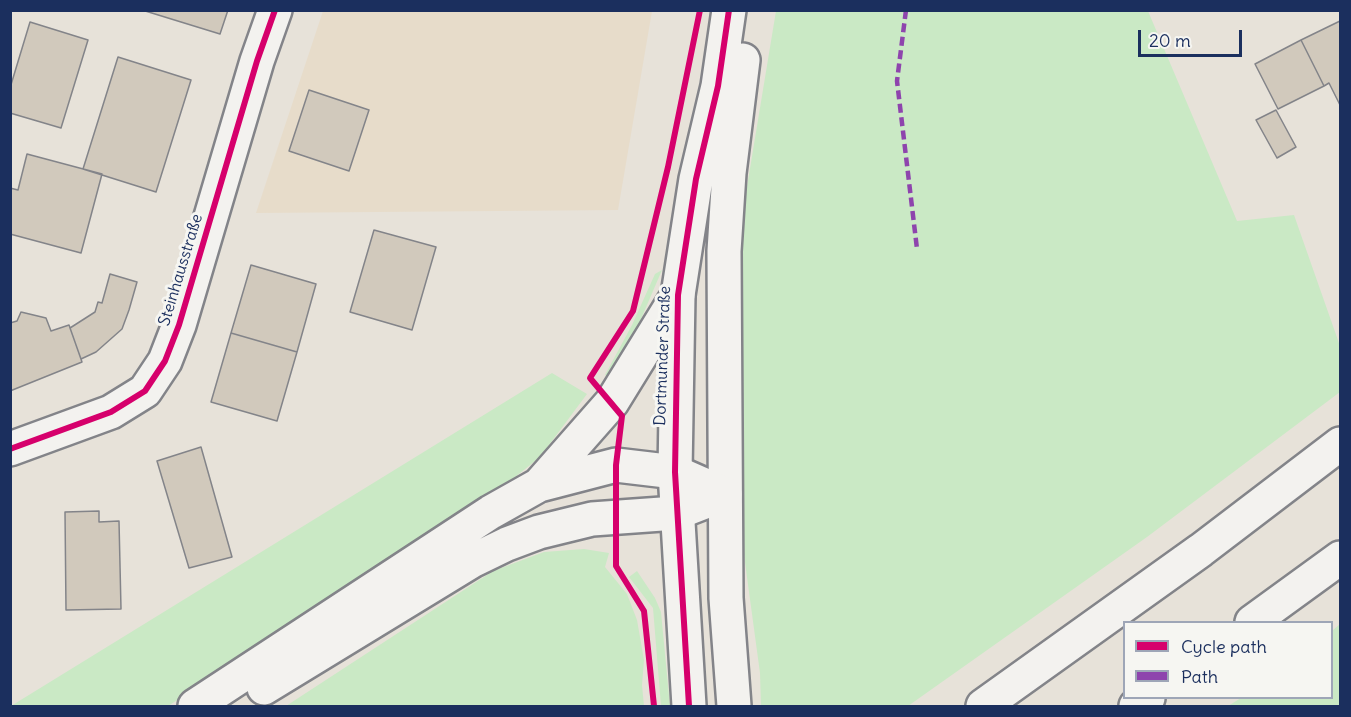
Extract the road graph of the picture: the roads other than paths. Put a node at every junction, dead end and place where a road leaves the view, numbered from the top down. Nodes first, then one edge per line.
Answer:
1 (275, 10) edge
2 (729, 10) edge
3 (751, 10) edge
4 (678, 296) junction
5 (1341, 444) edge
6 (10, 449) edge
7 (675, 472) junction
8 (539, 485) junction
9 (725, 494) junction
10 (676, 513) junction
11 (1339, 560) edge
12 (1253, 621) edge
13 (195, 706) edge
14 (234, 706) edge
15 (689, 706) edge
16 (734, 706) edge
17 (983, 706) edge

1 - 6 main road, Steinhausstraße
2 - 4 main road, Dortmunder Straße
3 - 9 main road
4 - 7 main road, Dortmunder Straße
4 - 8 main road
5 - 17 main road
7 - 8 main road
7 - 9 main road
7 - 10 main road, Dortmunder Straße
8 - 13 main road
9 - 10 main road
9 - 16 main road
10 - 14 main road
10 - 15 main road, Dortmunder Straße
11 - 12 main road

